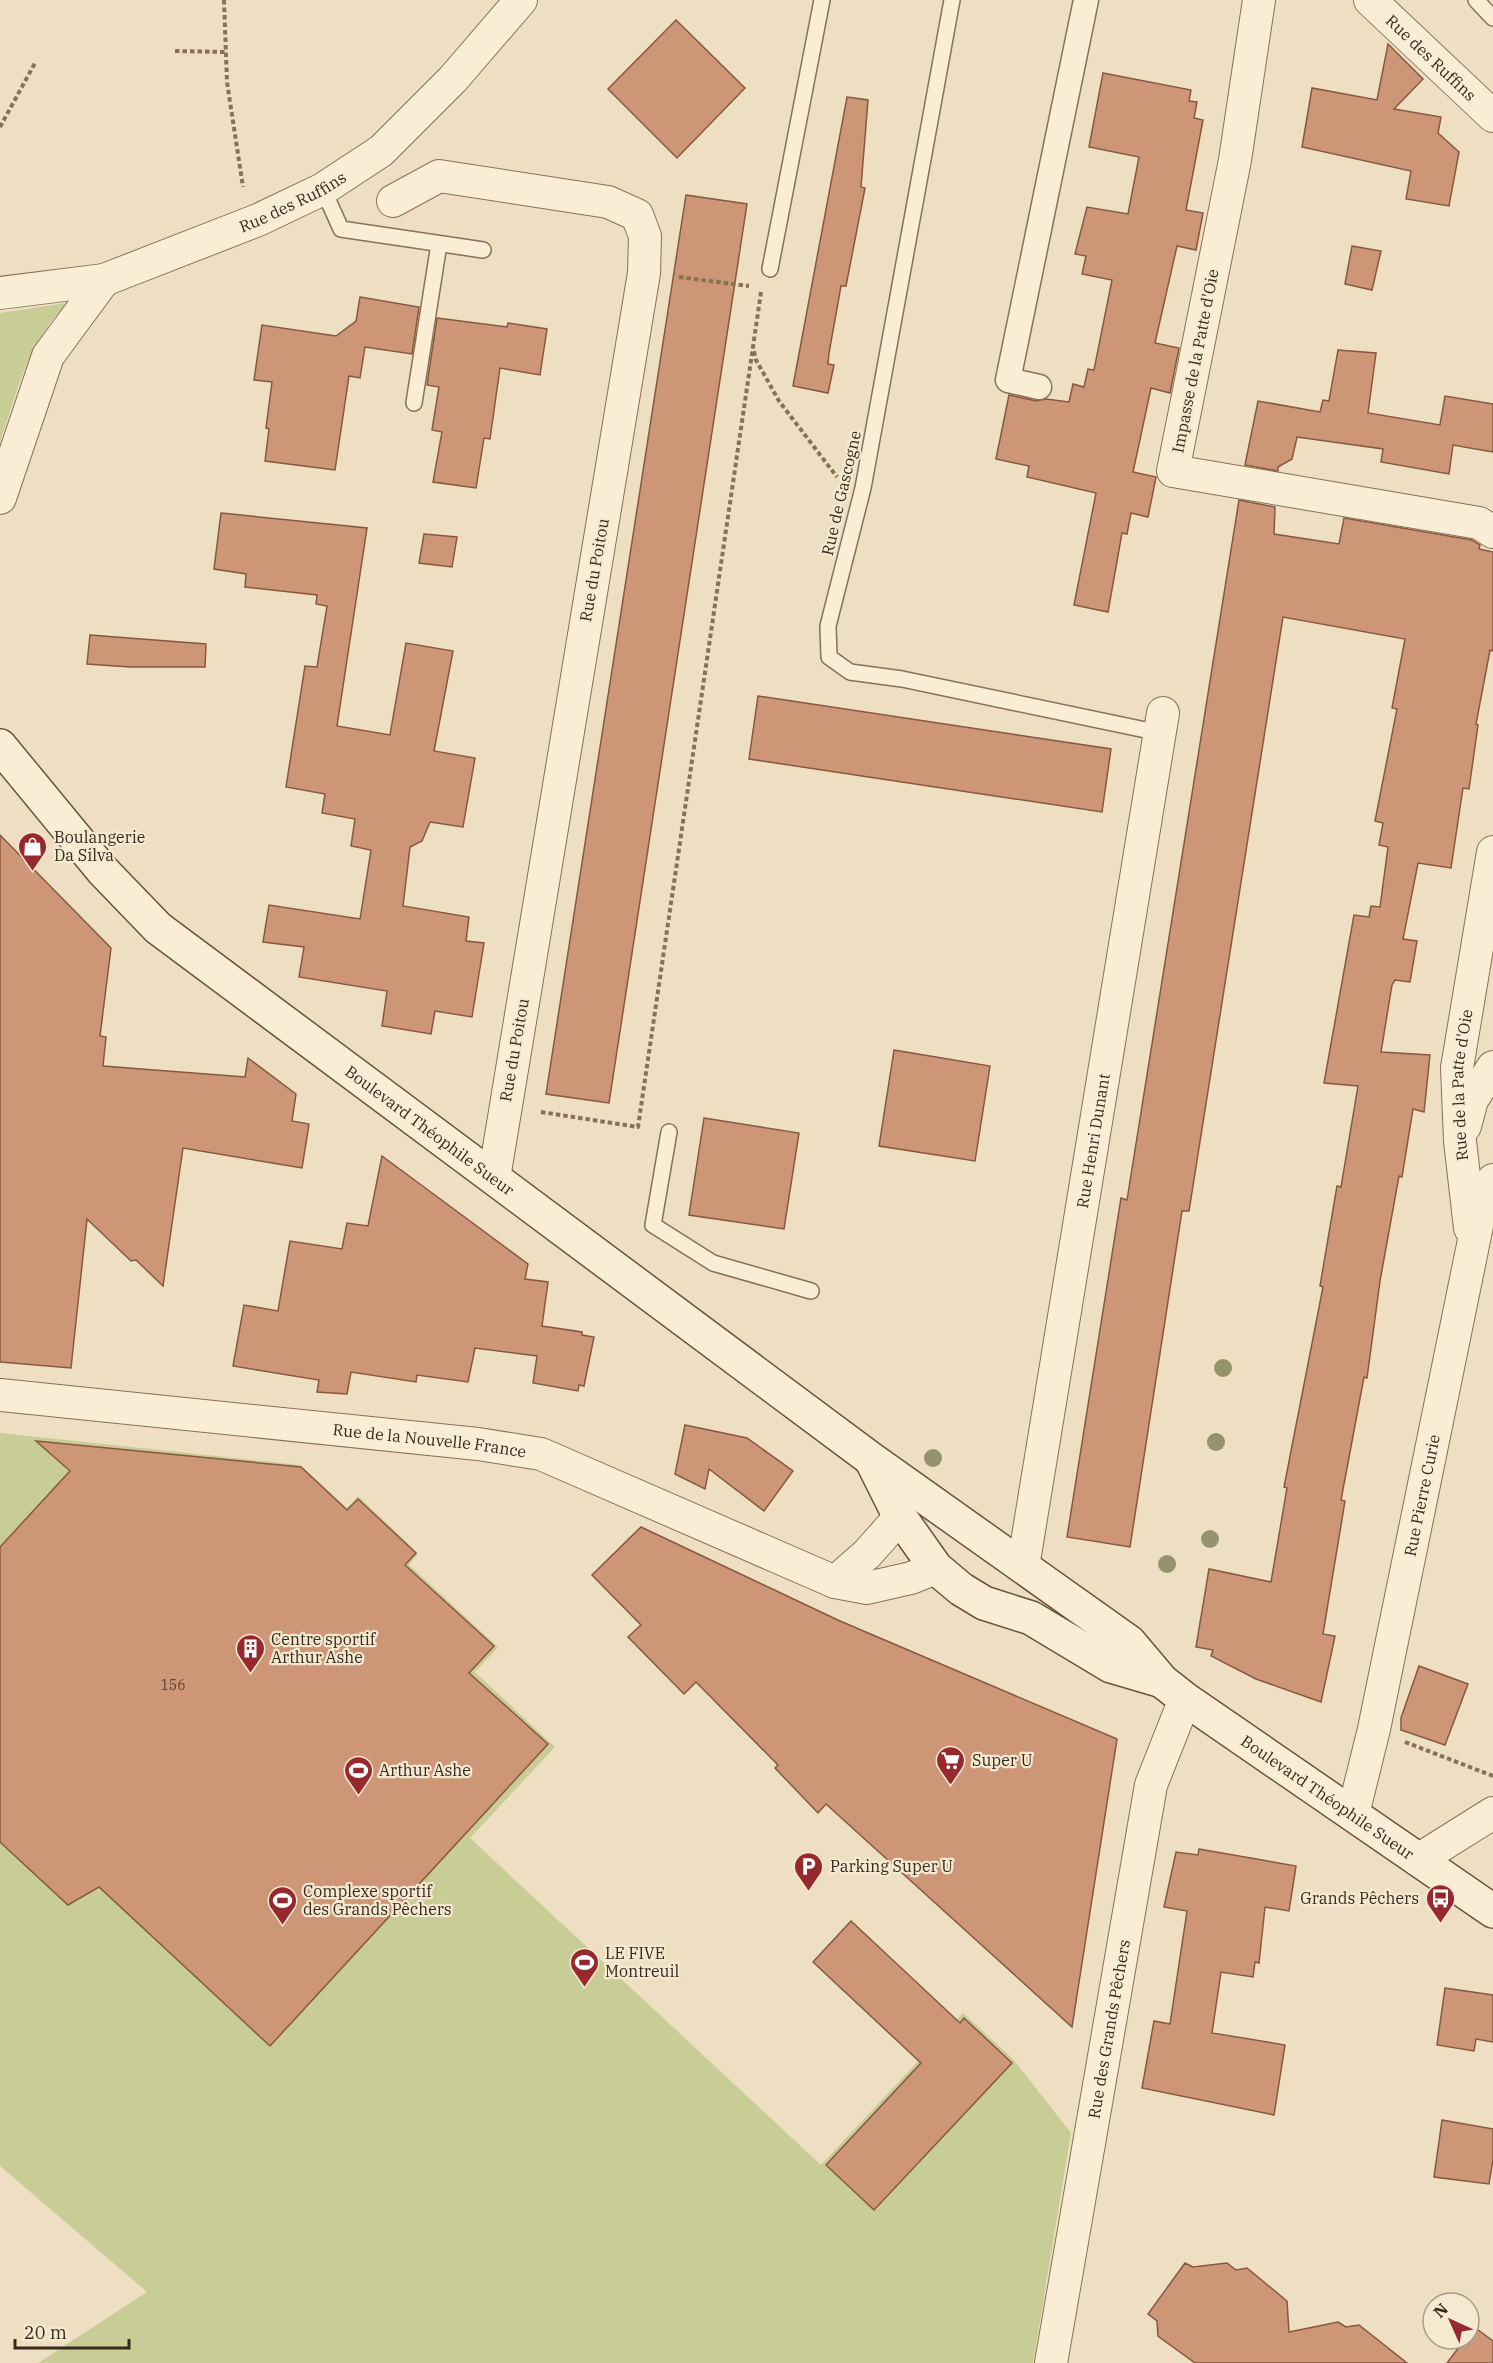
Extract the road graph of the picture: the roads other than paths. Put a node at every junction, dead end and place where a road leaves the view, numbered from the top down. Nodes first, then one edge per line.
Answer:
1 (521, 0) edge
2 (822, 0) edge
3 (952, 0) edge
4 (1086, 0) edge
5 (1259, 0) edge
6 (1370, 0) edge
7 (1476, 0) edge
8 (1493, 18) edge
9 (1493, 116) edge
10 (323, 189) junction
11 (393, 201) dead end
12 (439, 244) junction
13 (483, 250) dead end
14 (770, 269) dead end
15 (104, 280) junction
16 (0, 293) edge
17 (1039, 387) dead end
18 (414, 404) dead end
19 (0, 498) edge
20 (1493, 532) edge
21 (0, 723) edge
22 (1162, 723) joint
23 (10, 759) edge
24 (1493, 852) edge
25 (1476, 950) junction
26 (1493, 1002) edge
27 (1493, 1067) edge
28 (669, 1132) dead end
29 (1460, 1141) junction
30 (494, 1178) junction
31 (1493, 1180) edge
32 (1471, 1255) junction
33 (811, 1291) dead end
34 (0, 1395) edge
35 (871, 1459) junction
36 (900, 1517) junction
37 (1023, 1567) junction
38 (936, 1568) junction
39 (835, 1582) junction
40 (1173, 1690) junction
41 (1493, 1813) edge
42 (1353, 1814) junction
43 (1418, 1860) junction
44 (1493, 1911) edge
45 (1051, 2363) edge

1 - 10 street, Rue des Ruffins
2 - 14 lane
3 - 22 lane, Rue de Gascogne
4 - 17 street
5 - 20 street, Impasse de la Patte d'Oie
6 - 9 street, Rue des Ruffins
7 - 8 lane
10 - 12 lane
10 - 15 street, Rue des Ruffins
11 - 30 street, Rue du Poitou
12 - 13 lane
12 - 18 lane
15 - 16 street, Rue des Ruffins
15 - 19 street
21 - 23 main road, Boulevard Théophile Sueur
22 - 37 street, Rue Henri Dunant
23 - 30 main road, Boulevard Théophile Sueur
24 - 25 street, Rue de la Patte d'Oie
25 - 26 street, Rue de la Patte d'Oie
25 - 29 street, Rue de la Patte d'Oie
27 - 29 street
28 - 33 lane
29 - 32 street, Rue de la Patte d'Oie
30 - 35 main road, Boulevard Théophile Sueur
31 - 32 street, Rue Pierre Curie
32 - 42 street, Rue Pierre Curie
34 - 39 street, Rue de la Nouvelle France
35 - 36 main road, Boulevard Théophile Sueur
35 - 37 main road, Boulevard Théophile Sueur
36 - 38 main road, Boulevard Théophile Sueur
36 - 39 street
37 - 40 main road, Boulevard Théophile Sueur
38 - 39 street, Rue de la Nouvelle France
38 - 40 main road, Boulevard Théophile Sueur
40 - 42 main road, Boulevard Théophile Sueur
40 - 45 street, Rue des Grands Pêchers
41 - 43 street
42 - 43 main road, Boulevard Théophile Sueur
43 - 44 main road, Boulevard Théophile Sueur

